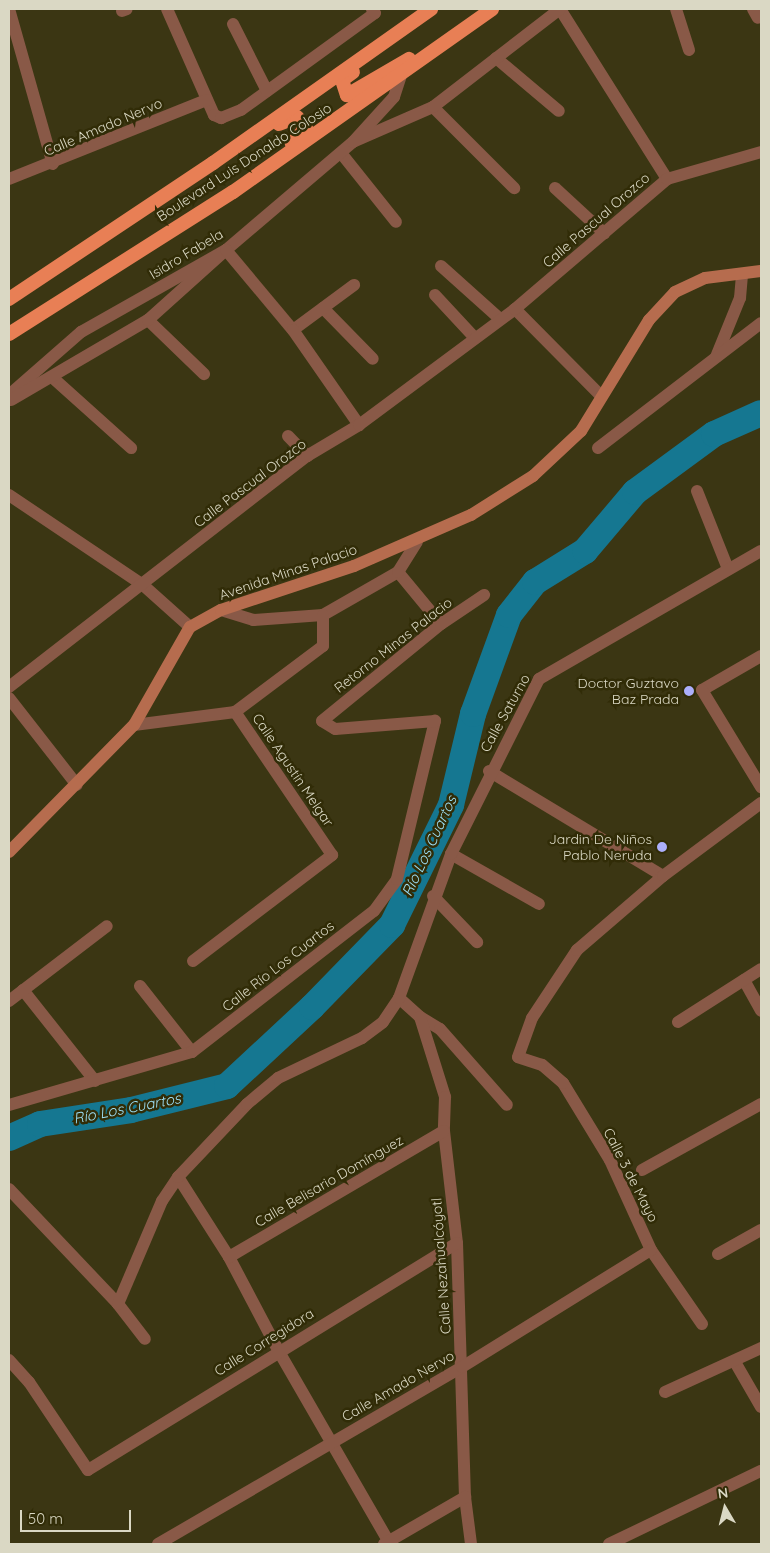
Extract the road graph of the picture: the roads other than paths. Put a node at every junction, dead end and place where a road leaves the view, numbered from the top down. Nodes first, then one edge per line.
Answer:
1 (9, 9) edge
2 (167, 9) edge
3 (432, 9) edge
4 (492, 9) edge
5 (560, 9) edge
6 (676, 9) edge
7 (376, 10) edge
8 (233, 24) dead end
9 (455, 36) junction
10 (689, 50) dead end
11 (496, 58) junction
12 (401, 75) junction
13 (267, 91) junction
14 (207, 100) junction
15 (433, 108) junction
16 (559, 111) dead end
17 (353, 142) junction
18 (761, 152) edge
19 (341, 153) junction
20 (213, 163) junction
21 (53, 164) junction
22 (9, 178) edge
23 (667, 179) junction
24 (514, 188) dead end
25 (555, 188) dead end
26 (233, 192) junction
27 (396, 222) dead end
28 (604, 233) junction
29 (226, 250) junction
30 (441, 266) dead end
31 (761, 271) edge
32 (742, 274) junction
33 (354, 285) dead end
34 (434, 295) dead end
35 (9, 299) edge
36 (323, 308) junction
37 (515, 310) junction
38 (500, 319) junction
39 (148, 320) junction
40 (761, 323) edge
41 (293, 330) junction
42 (9, 334) edge
43 (475, 338) junction
44 (716, 357) junction
45 (373, 359) dead end
46 (204, 374) dead end
47 (53, 378) junction
48 (9, 395) edge
49 (600, 395) junction
50 (9, 401) edge
51 (359, 425) junction
52 (288, 436) dead end
53 (130, 448) dead end
54 (598, 448) dead end
55 (308, 456) junction
56 (697, 491) dead end
57 (9, 495) edge
58 (417, 541) junction
59 (761, 551) edge
60 (728, 569) junction
61 (398, 572) junction
62 (143, 585) junction
63 (484, 595) dead end
64 (221, 610) junction
65 (323, 615) junction
66 (441, 624) junction
67 (190, 627) junction
68 (761, 656) edge
69 (9, 687) edge
70 (9, 698) edge
71 (235, 712) junction
72 (435, 721) joint
73 (134, 725) junction
74 (489, 771) junction
75 (760, 781) edge
76 (77, 785) junction
77 (761, 803) edge
78 (9, 852) edge
79 (451, 854) junction
80 (663, 876) junction
81 (433, 896) junction
82 (539, 904) dead end
83 (107, 926) dead end
84 (477, 942) dead end
85 (193, 960) dead end
86 (761, 969) edge
87 (744, 980) junction
88 (140, 986) dead end
89 (23, 990) junction
90 (400, 998) junction
91 (9, 1001) edge
92 (761, 1011) edge
93 (420, 1017) junction
94 (678, 1022) dead end
95 (192, 1052) junction
96 (95, 1081) junction
97 (761, 1104) edge
98 (9, 1105) edge
99 (507, 1105) dead end
100 (444, 1131) junction
101 (642, 1170) dead end
102 (178, 1177) junction
103 (9, 1189) edge
104 (761, 1230) edge
105 (457, 1243) junction
106 (651, 1250) junction
107 (718, 1254) dead end
108 (229, 1257) junction
109 (118, 1304) junction
110 (702, 1324) dead end
111 (145, 1339) dead end
112 (761, 1348) edge
113 (278, 1350) junction
114 (9, 1360) edge
115 (735, 1362) junction
116 (462, 1367) junction
117 (665, 1392) dead end
118 (761, 1407) edge
119 (330, 1442) junction
120 (761, 1471) edge
121 (465, 1497) junction
122 (387, 1543) edge
123 (158, 1544) edge
124 (471, 1544) edge
125 (609, 1544) edge

1 - 21 street
2 - 14 street
3 - 9 highway
3 - 20 highway, Boulevard Luis Donaldo Colosio
4 - 9 highway, Boulevard Luis Donaldo Colosio
5 - 11 street
5 - 23 street
6 - 10 street
7 - 13 street
8 - 13 street
9 - 12 highway, Boulevard Luis Donaldo Colosio
11 - 15 street
11 - 16 street
12 - 17 street, Isidro Fabela
12 - 26 highway, Boulevard Luis Donaldo Colosio
13 - 14 street
14 - 21 street, Calle Amado Nervo
15 - 17 street
15 - 24 street
17 - 19 street, Isidro Fabela
18 - 23 street, Calle Pascual Orozco
19 - 27 street
19 - 29 street, Isidro Fabela
20 - 26 highway
20 - 35 highway, Boulevard Luis Donaldo Colosio
21 - 22 street, Calle Amado Nervo
23 - 28 street, Calle Pascual Orozco
25 - 28 street
26 - 42 highway, Boulevard Luis Donaldo Colosio
28 - 37 street, Calle Pascual Orozco
29 - 39 street
29 - 41 street
29 - 48 street, Isidro Fabela
30 - 38 street
31 - 32 main road, Avenida Minas Palacio
32 - 44 street
32 - 49 main road, Avenida Minas Palacio
33 - 36 street
34 - 43 street
36 - 41 street
36 - 45 street
37 - 38 street, Calle Pascual Orozco
37 - 49 street
38 - 43 street, Calle Pascual Orozco
39 - 46 street
39 - 47 street
40 - 44 street
41 - 51 street
43 - 51 street, Calle Pascual Orozco
44 - 54 street
47 - 50 street
47 - 53 street
49 - 58 main road, Avenida Minas Palacio
51 - 55 street, Calle Pascual Orozco
52 - 55 street
55 - 62 street, Calle Pascual Orozco
56 - 60 street
57 - 62 street
58 - 61 street
58 - 64 main road, Avenida Minas Palacio
59 - 60 street, Calle Saturno
60 - 74 street, Calle Saturno
61 - 65 street
61 - 66 street
62 - 67 street
62 - 69 street, Calle Pascual Orozco
63 - 66 street, Retorno Minas Palacio
64 - 65 street
64 - 67 main road, Avenida Minas Palacio
65 - 71 street
66 - 72 street, Retorno Minas Palacio
67 - 73 main road
68 - 75 street
70 - 76 street
71 - 73 street, Calle Agustín Melgar
71 - 85 street, Calle Agustín Melgar
72 - 95 street, Calle Río Los Cuartos
73 - 76 main road
74 - 79 street, Calle Saturno
74 - 80 street
76 - 78 main road
77 - 80 street
79 - 81 street, Calle Saturno
79 - 82 street
80 - 106 street, Calle 3 de Mayo
81 - 84 street
81 - 90 street, Calle Saturno
83 - 89 street
86 - 87 street
87 - 92 street
87 - 94 street
88 - 95 street
89 - 91 street
89 - 96 street
90 - 93 street, Calle Nezahualcóyotl
90 - 102 street, Calle Saturno
93 - 99 street
93 - 100 street, Calle Nezahualcóyotl
95 - 96 street, Calle Río Los Cuartos
96 - 98 street, Calle Río Los Cuartos
97 - 101 street
100 - 105 street, Calle Nezahualcóyotl
100 - 108 street, Calle Belisario Domínguez
102 - 108 street
102 - 109 street, Calle Saturno
103 - 109 street
104 - 107 street
105 - 113 street, Calle Corregidora
105 - 116 street, Calle Nezahualcóyotl
106 - 110 street, Calle 3 de Mayo
106 - 116 street, Calle Amado Nervo
108 - 113 street
109 - 111 street
112 - 115 street
113 - 114 street, Calle Corregidora
113 - 119 street
115 - 117 street
115 - 118 street
116 - 119 street, Calle Amado Nervo
116 - 121 street, Calle Nezahualcóyotl
119 - 122 street
119 - 123 street, Calle Amado Nervo
120 - 125 street
121 - 122 street
121 - 124 street, Calle Nezahualcóyotl

